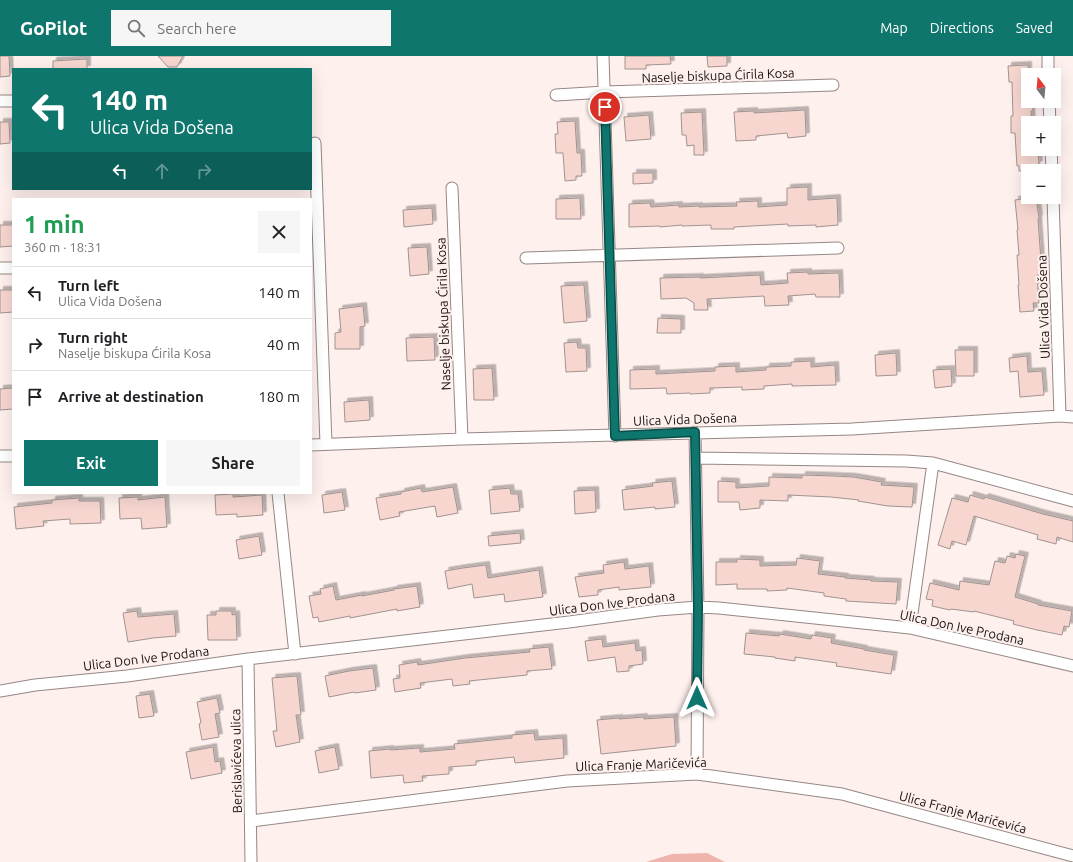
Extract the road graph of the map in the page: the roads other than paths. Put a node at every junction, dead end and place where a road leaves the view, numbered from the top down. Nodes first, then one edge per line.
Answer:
1 (604, 56) edge
2 (1048, 56) edge
3 (1048, 68) edge
4 (832, 85) dead end
5 (605, 92) junction
6 (556, 95) dead end
7 (0, 101) edge
8 (12, 101) edge
9 (315, 143) dead end
10 (452, 188) dead end
11 (1053, 204) edge
12 (838, 248) dead end
13 (610, 256) junction
14 (526, 258) dead end
15 (0, 268) edge
16 (12, 268) edge
17 (1060, 416) junction
18 (1073, 417) edge
19 (695, 432) junction
20 (615, 436) junction
21 (462, 439) junction
22 (326, 444) junction
23 (312, 445) edge
24 (0, 456) edge
25 (12, 456) edge
26 (696, 458) junction
27 (933, 463) junction
28 (278, 494) edge
29 (1073, 501) edge
30 (698, 607) junction
31 (910, 628) junction
32 (295, 654) junction
33 (248, 659) junction
34 (1073, 666) edge
35 (0, 691) edge
36 (697, 774) junction
37 (251, 821) junction
38 (1073, 856) edge
39 (251, 862) edge

1 - 5 street
2 - 3 street
4 - 5 street, Naselje biskupa Ćirila Kosa
5 - 6 street, Naselje biskupa Ćirila Kosa
5 - 13 street
7 - 8 street
9 - 22 street
10 - 21 street, Naselje biskupa Ćirila Kosa
11 - 17 street, Ulica Vida Došena
12 - 13 street
13 - 14 street
13 - 20 street
15 - 16 street
17 - 18 street, Ulica Vida Došena
17 - 19 street, Ulica Vida Došena
19 - 20 street, Ulica Vida Došena
19 - 26 street
20 - 21 street, Ulica Vida Došena
21 - 22 street, Ulica Vida Došena
22 - 23 street, Ulica Vida Došena
24 - 25 street
26 - 27 street
26 - 30 street
27 - 29 street
27 - 31 street
28 - 32 street
30 - 31 street, Ulica Don Ive Prodana
30 - 32 street, Ulica Don Ive Prodana
30 - 36 street
31 - 34 street, Ulica Don Ive Prodana
32 - 33 street, Ulica Don Ive Prodana
33 - 35 street, Ulica Don Ive Prodana
33 - 37 street, Berislavićeva ulica
36 - 37 street, Ulica Franje Maričevića
36 - 38 street, Ulica Franje Maričevića
37 - 39 street, Berislavićeva ulica

